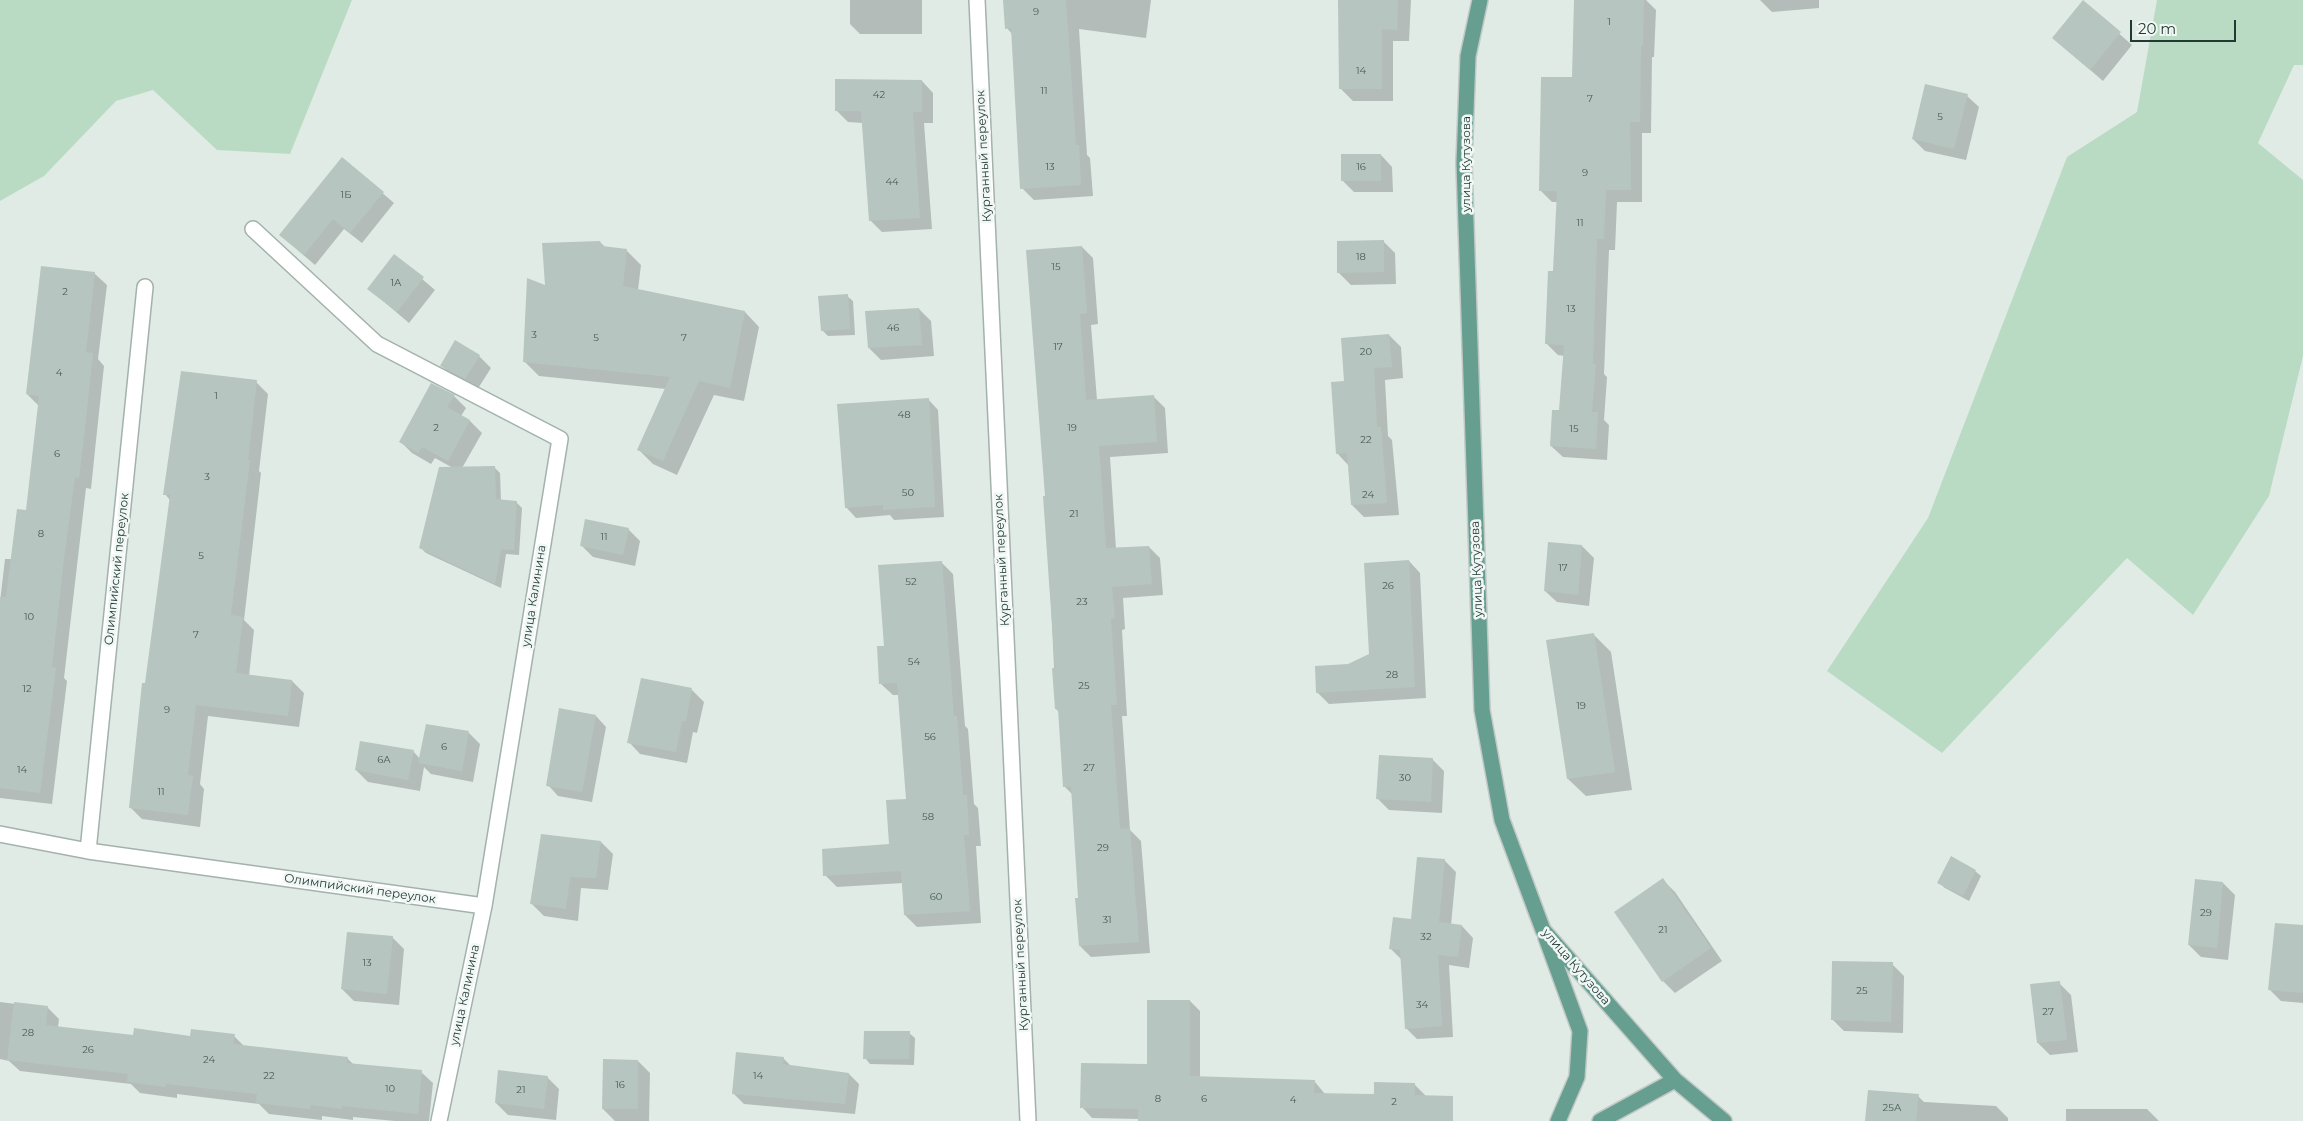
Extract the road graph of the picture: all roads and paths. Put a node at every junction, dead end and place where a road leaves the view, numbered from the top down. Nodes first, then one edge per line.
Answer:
1 (976, 0) edge
2 (1480, 0) edge
3 (253, 229) dead end
4 (145, 287) dead end
5 (0, 834) edge
6 (88, 850) junction
7 (484, 906) junction
8 (1543, 930) junction
9 (1675, 1080) junction
10 (439, 1121) edge
11 (1028, 1121) edge
12 (1558, 1121) edge
13 (1600, 1121) edge
14 (1724, 1121) edge

1 - 11 street, Курганный переулок
2 - 8 main road, улица Кутузова
3 - 7 street, улица Калинина
4 - 6 street, Олимпийский переулок
5 - 6 street, Олимпийский переулок
6 - 7 street, Олимпийский переулок
7 - 10 street, улица Калинина
8 - 9 main road, улица Кутузова
8 - 12 main road
9 - 13 main road
9 - 14 main road, улица Кутузова

